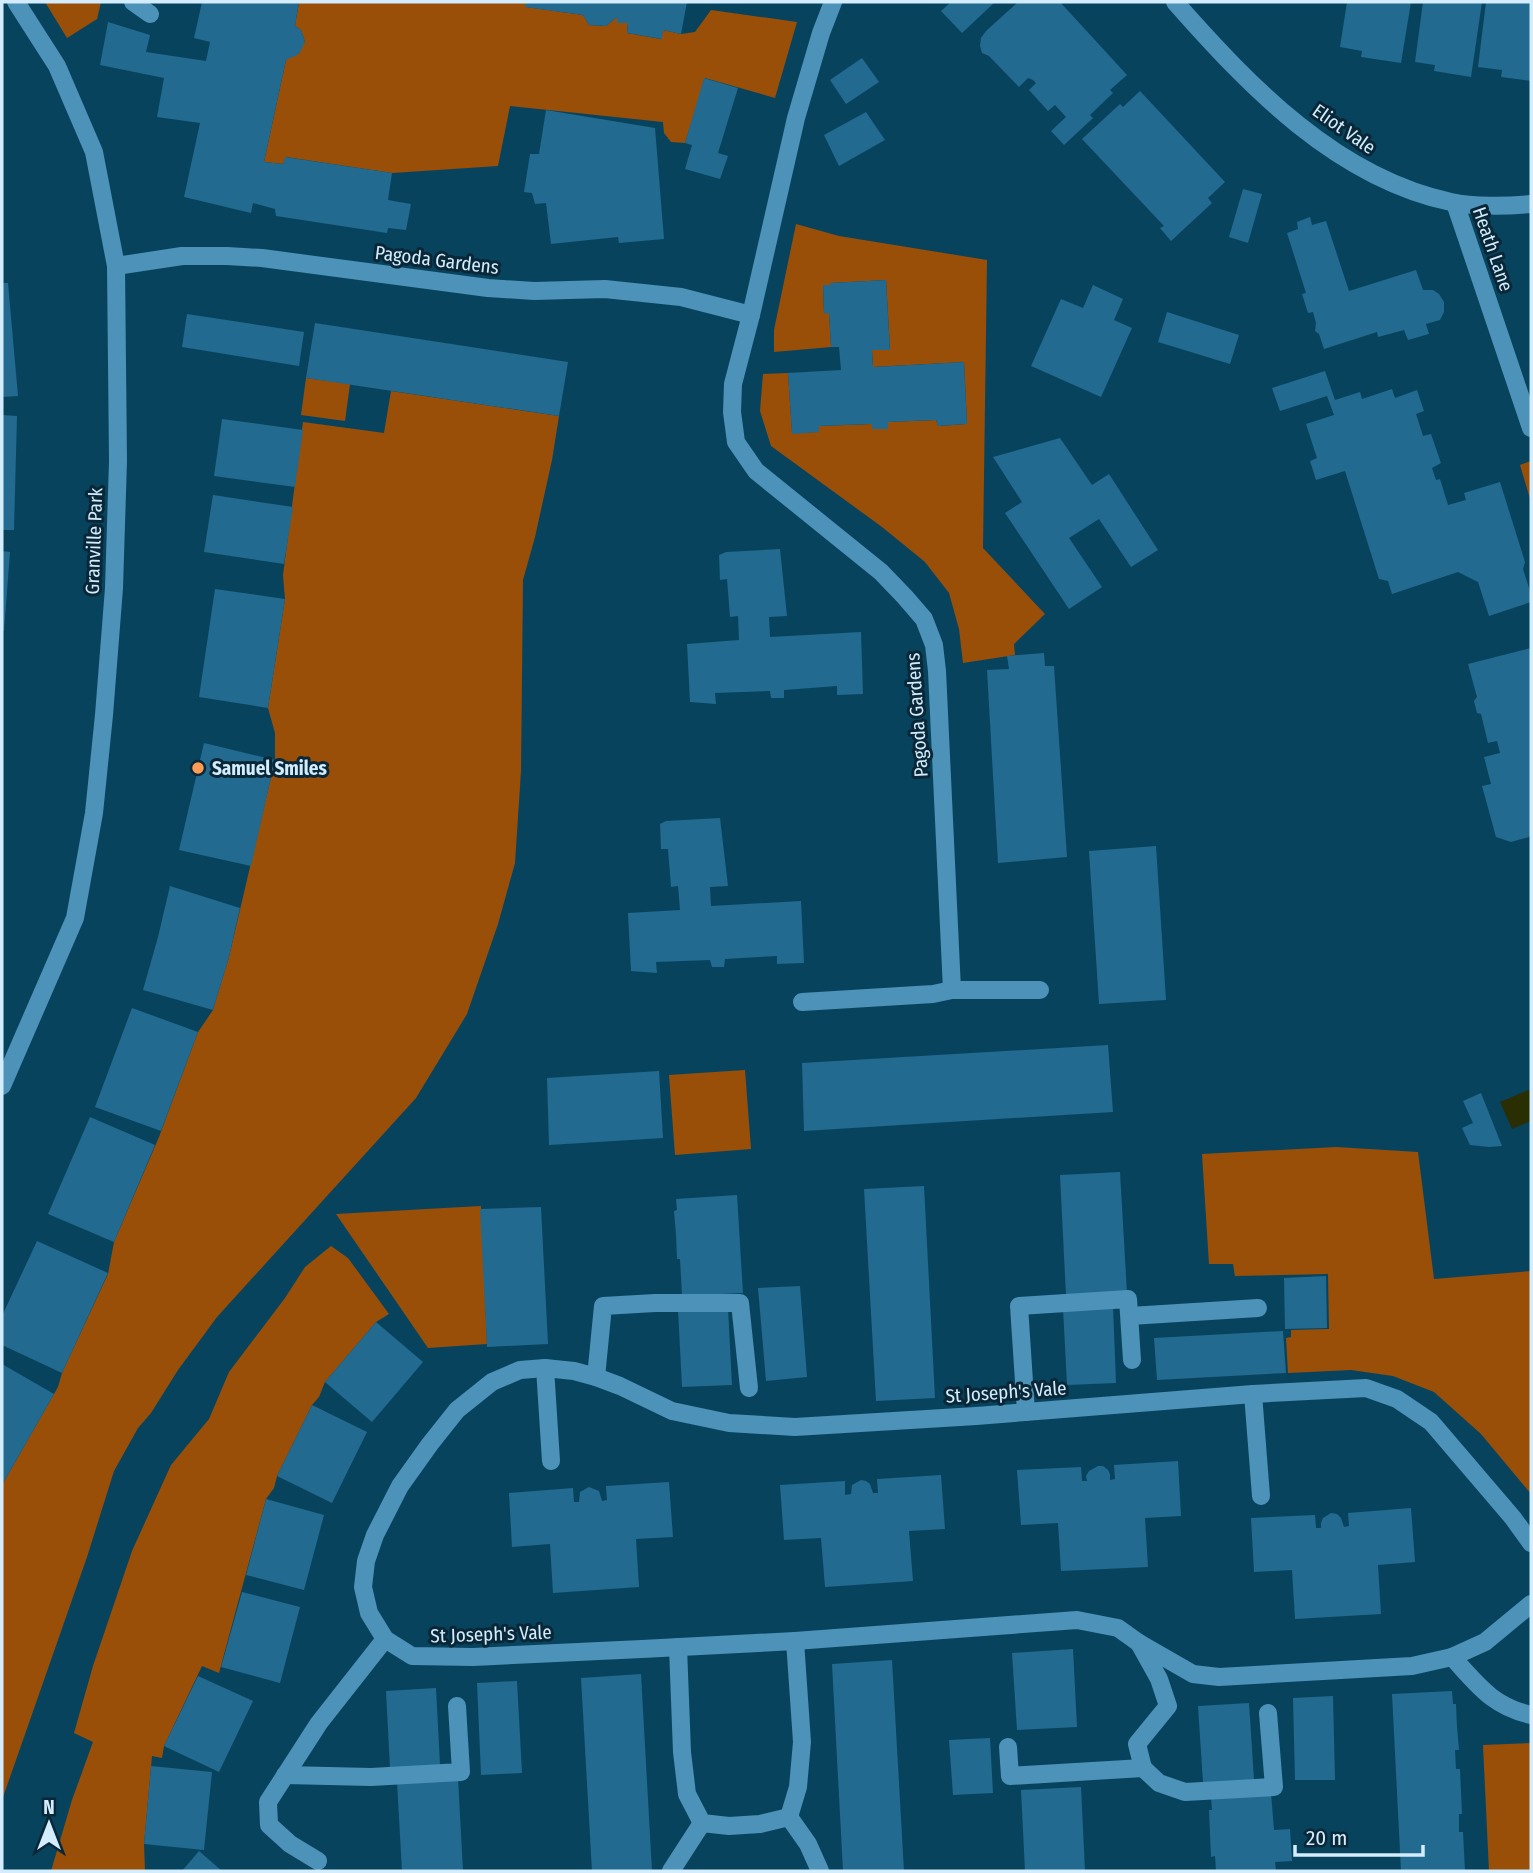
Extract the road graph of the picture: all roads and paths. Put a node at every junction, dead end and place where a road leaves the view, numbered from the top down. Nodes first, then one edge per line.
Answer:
1 (16, 2) edge
2 (133, 2) edge
3 (833, 2) edge
4 (1175, 2) edge
5 (150, 13) dead end
6 (1455, 203) junction
7 (1531, 204) edge
8 (116, 265) junction
9 (751, 315) junction
10 (1531, 428) edge
11 (952, 990) junction
12 (1040, 990) dead end
13 (802, 1002) dead end
14 (2, 1086) edge
15 (1258, 1308) dead end
16 (1129, 1316) junction
17 (1132, 1360) dead end
18 (545, 1368) junction
19 (596, 1377) junction
20 (749, 1388) dead end
21 (1253, 1395) junction
22 (1026, 1412) junction
23 (551, 1461) dead end
24 (1261, 1496) dead end
25 (1531, 1543) edge
26 (1531, 1604) edge
27 (385, 1639) junction
28 (795, 1641) junction
29 (1139, 1643) junction
30 (678, 1647) junction
31 (1452, 1657) junction
32 (457, 1706) dead end
33 (1268, 1713) dead end
34 (1531, 1715) edge
35 (1008, 1747) dead end
36 (1143, 1768) junction
37 (285, 1775) junction
38 (789, 1817) junction
39 (702, 1823) junction
40 (318, 1861) dead end
41 (671, 1871) edge
42 (820, 1871) edge

1 - 8 street, Granville Park
2 - 5 street
3 - 9 street, Pagoda Gardens
4 - 6 street, Eliot Vale
6 - 7 street, Eliot Vale
6 - 10 street, Heath Lane
8 - 9 street, Pagoda Gardens
8 - 14 street, Granville Park
9 - 11 street, Pagoda Gardens
11 - 12 street
11 - 13 street
15 - 16 street
16 - 17 street
16 - 22 street
18 - 19 street, St Joseph's Vale
18 - 23 street
18 - 27 street, St Joseph's Vale
19 - 20 street
19 - 22 street, St Joseph's Vale
21 - 22 street, St Joseph's Vale
21 - 24 street
21 - 25 street, St Joseph's Vale
26 - 31 street, St Joseph's Vale
27 - 30 street, St Joseph's Vale
27 - 37 street
28 - 29 street, St Joseph's Vale
28 - 30 street, St Joseph's Vale
28 - 38 street
29 - 31 street, St Joseph's Vale
29 - 36 street
30 - 39 street
31 - 34 street
32 - 37 street
33 - 36 street
35 - 36 street
37 - 40 street
38 - 39 street
38 - 42 street
39 - 41 street

